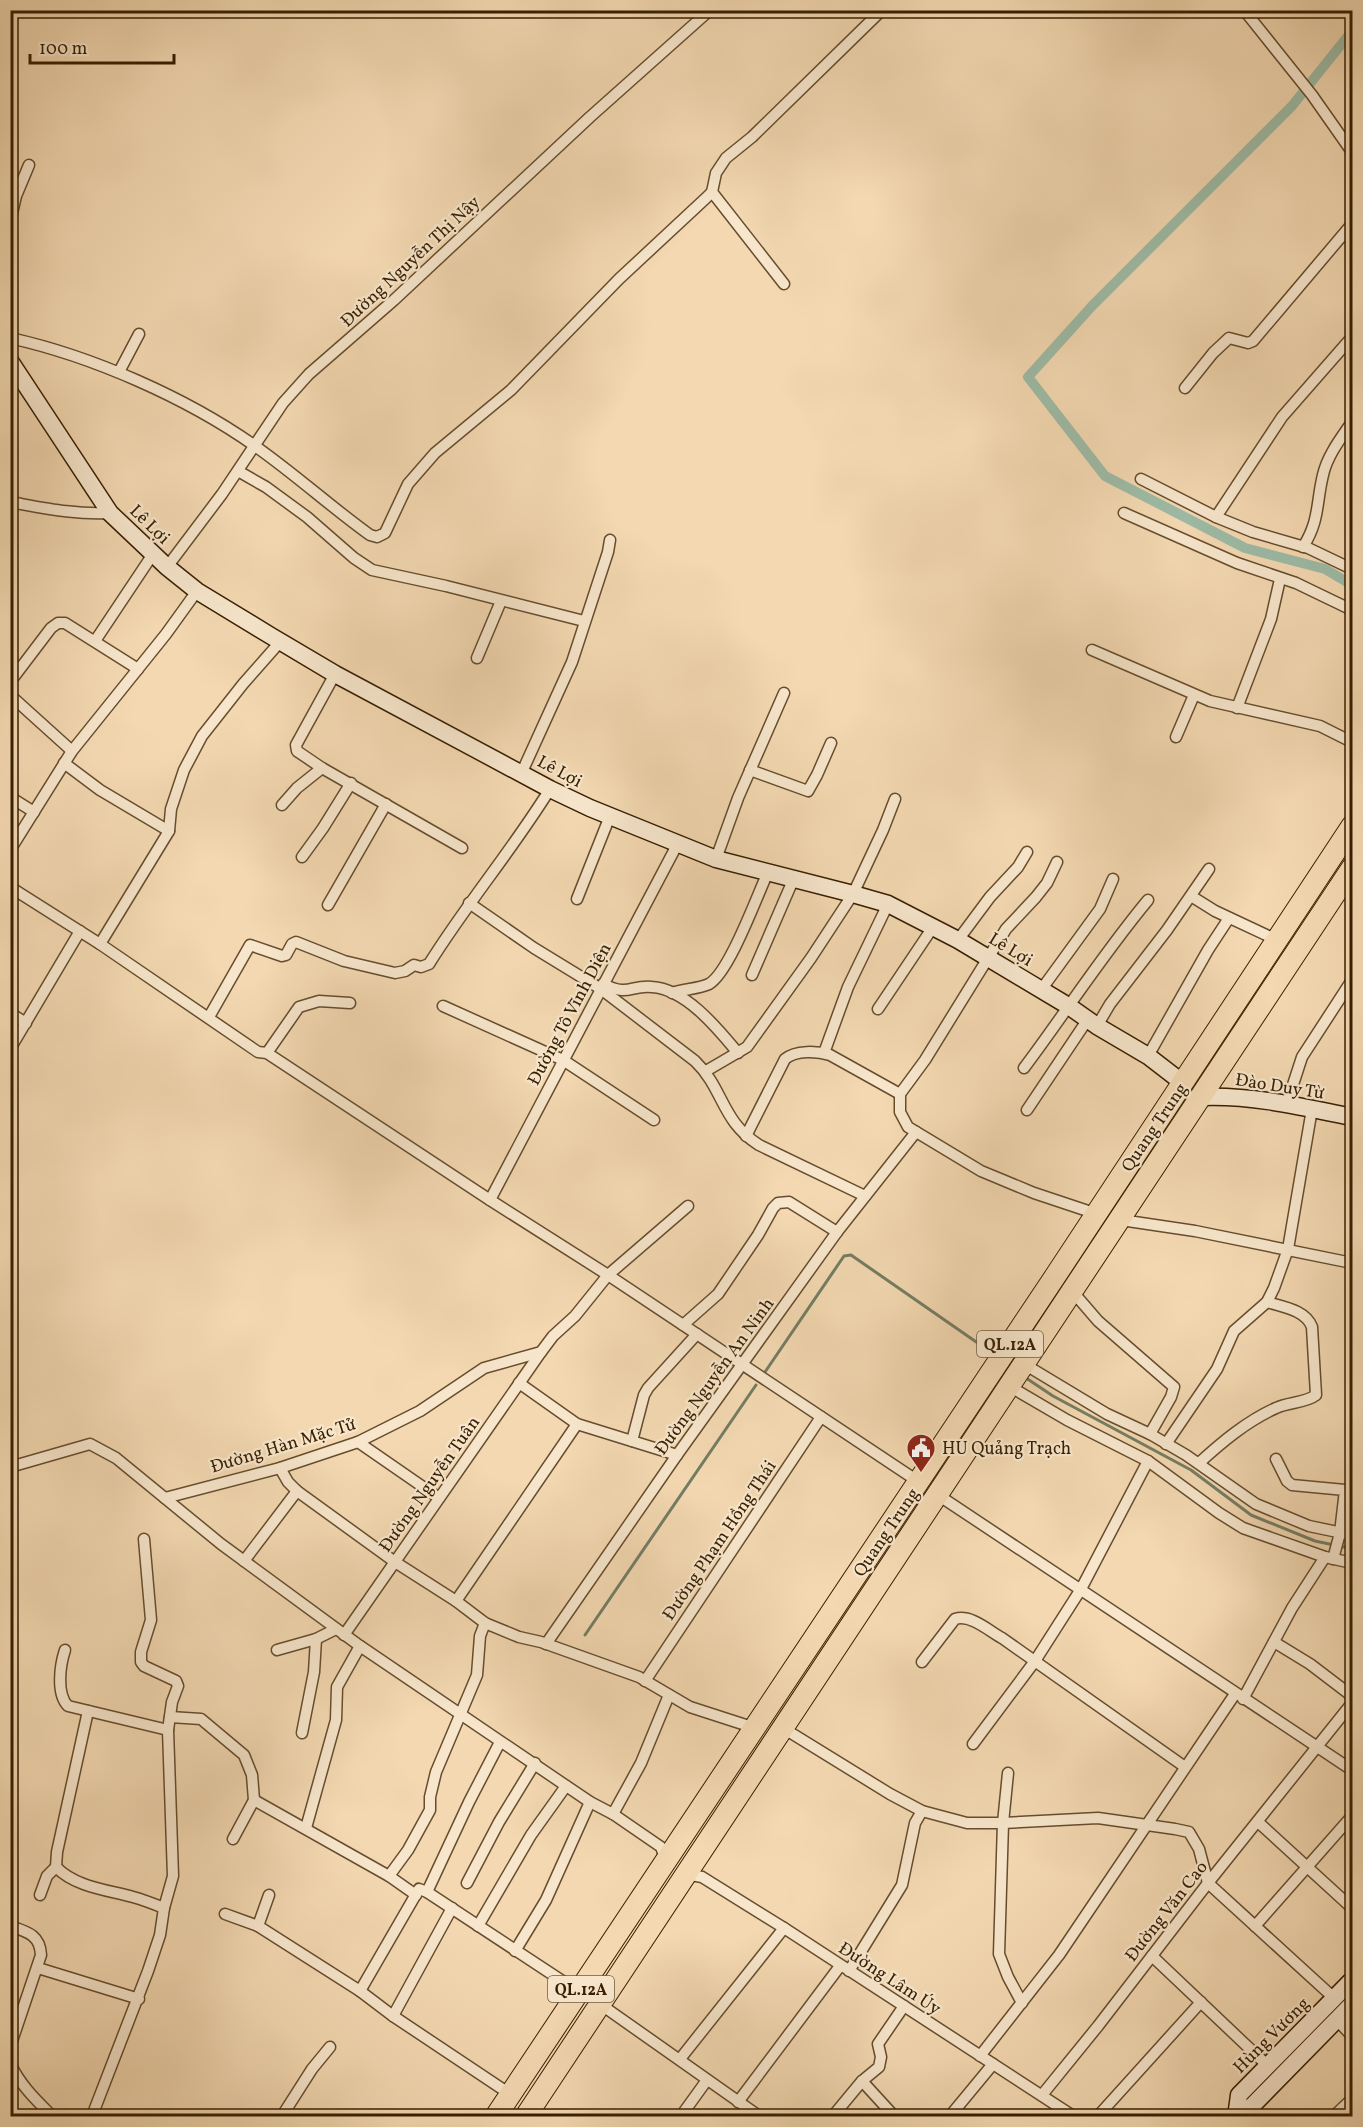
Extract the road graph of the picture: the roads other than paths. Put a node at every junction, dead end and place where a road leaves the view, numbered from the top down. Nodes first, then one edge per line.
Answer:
1 (710, 10) edge
2 (882, 10) edge
3 (1244, 10) edge
4 (1353, 152) edge
5 (29, 165) dead end
6 (712, 192) junction
7 (10, 222) edge
8 (1353, 224) edge
9 (784, 284) dead end
10 (139, 334) dead end
11 (1353, 337) edge
12 (10, 338) edge
13 (10, 361) edge
14 (120, 372) junction
15 (1185, 388) dead end
16 (1353, 422) edge
17 (254, 445) junction
18 (238, 471) junction
19 (1141, 478) dead end
20 (10, 502) edge
21 (110, 513) junction
22 (1124, 513) dead end
23 (1216, 517) junction
24 (610, 540) dead end
25 (1303, 547) junction
26 (153, 554) junction
27 (167, 567) junction
28 (1353, 569) edge
29 (1280, 579) junction
30 (197, 591) junction
31 (501, 601) junction
32 (1353, 610) edge
33 (584, 621) junction
34 (95, 641) junction
35 (280, 642) junction
36 (1092, 650) dead end
37 (477, 658) dead end
38 (138, 669) junction
39 (335, 674) junction
40 (10, 682) edge
41 (784, 693) dead end
42 (10, 694) edge
43 (1194, 695) junction
44 (1237, 708) junction
45 (1176, 737) dead end
46 (1353, 742) edge
47 (831, 743) dead end
48 (72, 751) junction
49 (64, 763) junction
50 (322, 768) junction
51 (750, 770) junction
52 (522, 772) junction
53 (351, 783) junction
54 (550, 789) junction
55 (10, 797) edge
56 (895, 799) dead end
57 (386, 804) junction
58 (282, 805) dead end
59 (34, 812) junction
60 (610, 816) junction
61 (169, 831) junction
62 (1350, 835) edge
63 (677, 844) junction
64 (462, 848) dead end
65 (10, 850) edge
66 (1027, 852) dead end
67 (302, 857) dead end
68 (716, 859) junction
69 (1057, 862) dead end
70 (1353, 868) edge
71 (1209, 869) dead end
72 (768, 872) junction
73 (794, 878) junction
74 (1113, 879) dead end
75 (10, 887) edge
76 (853, 894) junction
77 (1191, 896) junction
78 (577, 899) dead end
79 (1148, 900) dead end
80 (469, 903) junction
81 (888, 904) junction
82 (328, 905) dead end
83 (1229, 918) junction
84 (933, 927) junction
85 (80, 931) junction
86 (958, 940) junction
87 (1277, 940) junction
88 (100, 944) junction
89 (987, 957) junction
90 (752, 975) dead end
91 (1353, 981) edge
92 (602, 987) junction
93 (1041, 990) junction
94 (672, 993) junction
95 (350, 1003) dead end
96 (443, 1006) dead end
97 (1070, 1007) junction
98 (878, 1009) dead end
99 (10, 1013) edge
100 (209, 1017) junction
101 (26, 1023) junction
102 (1093, 1023) junction
103 (10, 1048) edge
104 (267, 1053) junction
105 (738, 1053) junction
106 (824, 1053) junction
107 (1148, 1056) junction
108 (563, 1060) junction
109 (1024, 1068) dead end
110 (706, 1071) junction
111 (1183, 1083) junction
112 (900, 1094) junction
113 (1202, 1097) junction
114 (1287, 1103) junction
115 (1312, 1109) junction
116 (1027, 1110) dead end
117 (1353, 1117) edge
118 (654, 1120) dead end
119 (916, 1132) junction
120 (746, 1136) junction
121 (865, 1196) junction
122 (490, 1200) junction
123 (688, 1206) dead end
124 (1097, 1214) junction
125 (1121, 1220) junction
126 (837, 1232) junction
127 (1288, 1249) junction
128 (1353, 1263) edge
129 (608, 1275) junction
130 (1054, 1278) junction
131 (1073, 1292) junction
132 (1267, 1302) junction
133 (683, 1325) junction
134 (1017, 1332) junction
135 (697, 1334) junction
136 (1036, 1346) junction
137 (541, 1352) junction
138 (1024, 1364) junction
139 (742, 1365) junction
140 (984, 1381) junction
141 (519, 1383) junction
142 (1006, 1391) junction
143 (821, 1417) junction
144 (577, 1424) junction
145 (1150, 1434) junction
146 (632, 1441) junction
147 (358, 1442) junction
148 (1166, 1444) junction
149 (677, 1455) junction
150 (1276, 1459) dead end
151 (1148, 1461) junction
152 (1199, 1463) junction
153 (10, 1467) edge
154 (280, 1468) junction
155 (919, 1482) junction
156 (297, 1491) junction
157 (938, 1495) junction
158 (165, 1498) junction
159 (439, 1498) junction
160 (1353, 1535) edge
161 (1339, 1536) junction
162 (144, 1539) dead end
163 (1331, 1556) junction
164 (244, 1562) junction
165 (395, 1562) junction
166 (1353, 1563) edge
167 (1081, 1589) junction
168 (456, 1601) junction
169 (485, 1623) junction
170 (340, 1632) junction
171 (316, 1639) junction
172 (1274, 1642) junction
173 (546, 1644) junction
174 (360, 1646) junction
175 (65, 1650) dead end
176 (276, 1650) dead end
177 (1035, 1661) junction
178 (922, 1662) dead end
179 (645, 1681) junction
180 (669, 1695) junction
181 (1239, 1696) junction
182 (1353, 1696) edge
183 (1353, 1703) edge
184 (88, 1711) junction
185 (460, 1716) junction
186 (170, 1717) junction
187 (755, 1728) junction
188 (783, 1728) junction
189 (168, 1730) junction
190 (302, 1733) dead end
191 (500, 1742) junction
192 (973, 1744) dead end
193 (1317, 1746) junction
194 (534, 1763) junction
195 (1185, 1767) junction
196 (1353, 1770) edge
197 (1008, 1773) dead end
198 (566, 1786) junction
199 (254, 1800) junction
200 (590, 1802) junction
201 (922, 1811) junction
202 (613, 1814) junction
203 (1353, 1816) edge
204 (1258, 1822) junction
205 (1003, 1823) junction
206 (1146, 1825) junction
207 (306, 1828) junction
208 (233, 1839) dead end
209 (666, 1862) junction
210 (56, 1867) junction
211 (1307, 1867) junction
212 (686, 1874) junction
213 (389, 1876) junction
214 (466, 1883) dead end
215 (1208, 1883) junction
216 (427, 1892) junction
217 (416, 1894) junction
218 (40, 1895) dead end
219 (269, 1895) dead end
220 (164, 1908) junction
221 (452, 1908) junction
222 (1353, 1908) edge
223 (225, 1914) dead end
224 (10, 1926) edge
225 (258, 1926) junction
226 (478, 1926) junction
227 (1255, 1926) junction
228 (784, 1928) junction
229 (515, 1951) junction
230 (1152, 1956) junction
231 (38, 1968) junction
232 (845, 1968) junction
233 (1353, 1980) edge
234 (360, 1990) junction
235 (579, 1992) junction
236 (139, 1999) junction
237 (1201, 2002) junction
238 (1022, 2003) junction
239 (600, 2004) junction
240 (904, 2006) junction
241 (1342, 2008) edge
242 (393, 2016) junction
243 (14, 2020) edge
244 (1353, 2036) edge
245 (10, 2047) edge
246 (330, 2047) dead end
247 (980, 2056) junction
248 (680, 2059) junction
249 (10, 2063) edge
250 (993, 2064) junction
251 (1267, 2065) junction
252 (706, 2080) junction
253 (862, 2081) junction
254 (510, 2094) junction
255 (1042, 2095) junction
256 (1353, 2099) edge
257 (738, 2102) junction
258 (1234, 2113) edge
259 (534, 2114) edge
260 (52, 2116) edge
261 (92, 2116) edge
262 (282, 2116) edge
263 (496, 2116) edge
264 (681, 2116) edge
265 (759, 2116) edge
266 (833, 2116) edge
267 (894, 2116) edge
268 (950, 2116) edge
269 (1073, 2116) edge
270 (1098, 2116) edge
271 (1334, 2116) edge

1 - 17 street, Đường Nguyễn Thị Nậy
2 - 6 street
3 - 4 street
5 - 7 street
6 - 9 street
6 - 17 street
8 - 15 street
10 - 14 street
11 - 23 street
12 - 14 street
13 - 21 street, Lê Lợi
14 - 17 street
16 - 25 street
17 - 18 street, Đường Nguyễn Thị Nậy
18 - 27 street, Đường Nguyễn Thị Nậy
18 - 31 street
19 - 23 street
20 - 21 street
21 - 26 street, Lê Lợi
22 - 29 street
23 - 25 street
24 - 33 street
25 - 28 street
26 - 27 street, Lê Lợi
26 - 34 street
27 - 30 street, Lê Lợi
29 - 32 street
29 - 44 street
30 - 35 street, Lê Lợi
30 - 38 street
31 - 33 street
31 - 37 street
33 - 52 street
34 - 38 street
34 - 40 street
35 - 39 street, Lê Lợi
35 - 61 street
36 - 43 street
38 - 48 street
39 - 50 street
39 - 52 street, Lê Lợi
41 - 51 street
42 - 48 street
43 - 44 street
43 - 45 street
44 - 46 street
47 - 51 street
48 - 49 street
49 - 59 street
49 - 61 street
50 - 53 street
50 - 58 street
51 - 68 street
52 - 54 street, Lê Lợi
53 - 57 street
53 - 67 street
54 - 60 street, Lê Lợi
54 - 80 street
55 - 59 street
56 - 76 street
57 - 64 street
57 - 82 street
59 - 65 street
60 - 63 street, Lê Lợi
60 - 78 street
61 - 88 street
62 - 87 highway, Quang Trung / QL.12A
63 - 68 street, Lê Lợi
63 - 92 street, Đường Tô Vĩnh Diện
66 - 86 street
68 - 72 street, Lê Lợi
69 - 89 street
70 - 113 highway, Quang Trung / QL.12A
71 - 77 street
72 - 73 street, Lê Lợi
72 - 94 street
73 - 76 street, Lê Lợi
73 - 90 street
74 - 93 street
75 - 85 street
76 - 81 street, Lê Lợi
76 - 105 street
77 - 83 street
77 - 102 street
79 - 97 street
80 - 92 street
80 - 100 street
81 - 84 street, Lê Lợi
81 - 106 street
83 - 87 street
83 - 107 street
84 - 86 street, Lê Lợi
84 - 98 street
85 - 88 street
85 - 101 street
86 - 89 street, Lê Lợi
87 - 111 highway, Quang Trung / QL.12A
88 - 100 street
89 - 93 street, Lê Lợi
89 - 112 street
91 - 114 street
92 - 94 street
92 - 108 street, Đường Tô Vĩnh Diện
92 - 110 street
93 - 97 street, Lê Lợi
94 - 105 street
95 - 104 street
96 - 108 street
97 - 102 street, Lê Lợi
97 - 109 street
99 - 101 street
100 - 104 street
101 - 103 street
102 - 107 street, Lê Lợi
102 - 116 street
104 - 122 street
105 - 110 street
106 - 112 street
106 - 120 street
107 - 111 street, Lê Lợi
108 - 118 street
108 - 122 street, Đường Tô Vĩnh Diện
110 - 120 street
111 - 113 highway
111 - 124 highway, Quang Trung / QL.12A
112 - 119 street
113 - 114 street, Đào Duy Từ
113 - 125 highway, Quang Trung / QL.12A
114 - 115 street, Đào Duy Từ
115 - 117 street, Đào Duy Từ
115 - 127 street
119 - 121 street, Đường Nguyễn An Ninh
119 - 124 street
120 - 121 street
121 - 126 street, Đường Nguyễn An Ninh
122 - 129 street
123 - 129 street
124 - 130 highway, Quang Trung / QL.12A
125 - 127 street
125 - 131 highway, Quang Trung / QL.12A
126 - 133 street
126 - 139 street, Đường Nguyễn An Ninh
127 - 128 street
127 - 132 street
129 - 133 street
129 - 137 street
130 - 131 highway
130 - 134 highway, Quang Trung / QL.12A
131 - 136 highway, Quang Trung / QL.12A
131 - 145 street
132 - 148 street
132 - 152 street
133 - 135 street
134 - 136 highway
134 - 140 highway, Quang Trung / QL.12A
135 - 139 street
135 - 146 street
136 - 138 highway, Quang Trung / QL.12A
137 - 141 street, Đường Nguyễn Tuân
137 - 147 street, Đường Hàn Mặc Tử
138 - 142 highway, Quang Trung / QL.12A
138 - 145 street
139 - 143 street
139 - 149 street, Đường Nguyễn An Ninh
140 - 142 highway
140 - 155 highway, Quang Trung / QL.12A
141 - 144 street
141 - 159 street, Đường Nguyễn Tuân
142 - 151 street
142 - 157 highway, Quang Trung / QL.12A
143 - 155 street
143 - 179 street, Đường Phạm Hồng Thái
144 - 146 street
144 - 168 street
145 - 148 street
146 - 149 street
147 - 154 street, Đường Hàn Mặc Tử
147 - 159 street
148 - 152 street
149 - 173 street, Đường Nguyễn An Ninh
150 - 161 street
151 - 163 street
151 - 167 street
152 - 161 street
153 - 158 street
154 - 156 street
154 - 158 street, Đường Hàn Mặc Tử
155 - 157 highway
155 - 187 highway, Quang Trung / QL.12A
156 - 164 street
156 - 165 street
157 - 167 street
157 - 188 highway, Quang Trung / QL.12A
158 - 164 street
159 - 165 street, Đường Nguyễn Tuân
160 - 161 street
161 - 163 street
162 - 186 street
163 - 166 street
163 - 172 street
164 - 170 street
165 - 168 street
165 - 170 street, Đường Nguyễn Tuân
167 - 177 street
167 - 181 street
168 - 169 street
169 - 173 street
169 - 185 street
170 - 171 street
170 - 174 street
171 - 176 street
171 - 190 street
172 - 181 street
172 - 182 street
173 - 179 street
174 - 185 street
174 - 207 street
175 - 184 street
177 - 178 street
177 - 192 street
177 - 195 street
179 - 180 street
180 - 187 street
180 - 202 street
181 - 193 street
181 - 195 street
183 - 193 street, Đường Văn Cao
184 - 189 street
184 - 210 street
185 - 191 street
185 - 213 street
186 - 189 street
186 - 199 street
187 - 209 highway, Quang Trung / QL.12A
188 - 201 street
188 - 212 highway, Quang Trung / QL.12A
189 - 220 street
191 - 194 street
191 - 216 street
193 - 196 street
193 - 204 street, Đường Văn Cao
194 - 198 street
194 - 214 street
195 - 206 street
197 - 205 street
198 - 200 street
198 - 226 street
199 - 207 street
199 - 208 street
200 - 202 street
200 - 229 street
201 - 205 street
201 - 232 street
202 - 209 street
203 - 211 street
204 - 211 street
204 - 215 street, Đường Văn Cao
205 - 206 street
205 - 238 street
206 - 215 street
206 - 238 street
207 - 213 street
209 - 212 highway
209 - 235 highway, Quang Trung / QL.12A
210 - 218 street
210 - 220 street
211 - 222 street
211 - 227 street
212 - 228 street, Đường Lâm Úy
212 - 239 highway, Quang Trung / QL.12A
213 - 217 street
215 - 227 street
215 - 230 street, Đường Văn Cao
216 - 217 street
216 - 221 street
217 - 234 street
219 - 225 street
220 - 236 street
221 - 226 street
221 - 242 street
223 - 225 street
224 - 231 street
225 - 234 street
226 - 229 street
227 - 241 street
228 - 232 street, Đường Lâm Úy
228 - 248 street
229 - 235 street
230 - 237 street
230 - 255 street, Đường Văn Cao
231 - 236 street
231 - 243 street
232 - 240 street, Đường Lâm Úy
232 - 257 street
233 - 241 street, Hùng Vương
234 - 242 street
235 - 254 highway, Quang Trung / QL.12A
236 - 261 street
237 - 251 street
237 - 270 street
238 - 247 street
239 - 248 street
239 - 259 highway, Quang Trung / QL.12A
240 - 247 street, Đường Lâm Úy
240 - 253 street
241 - 244 street
241 - 251 street, Hùng Vương
241 - 258 street, Hùng Vương
242 - 254 street
243 - 245 street
246 - 262 street
247 - 250 street, Đường Lâm Úy
248 - 252 street
249 - 260 street
250 - 255 street, Đường Lâm Úy
250 - 268 street
251 - 258 street, Hùng Vương
252 - 257 street
252 - 264 street
253 - 266 street
253 - 267 street
254 - 259 highway
254 - 263 highway, Quang Trung / QL.12A
255 - 269 street, Đường Lâm Úy
256 - 271 street
257 - 265 street

